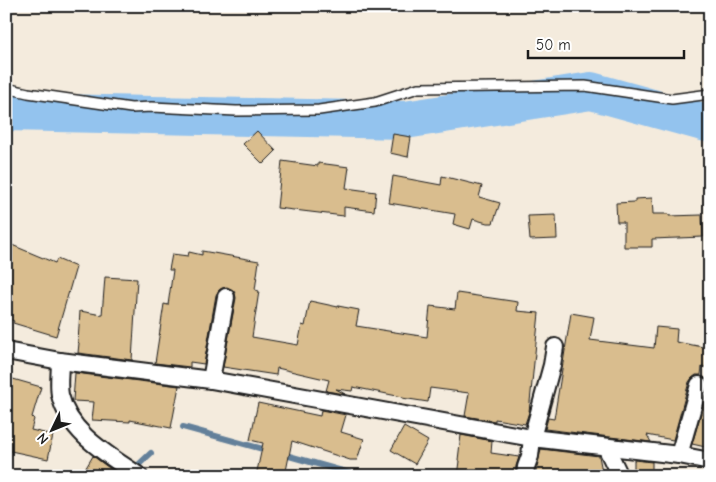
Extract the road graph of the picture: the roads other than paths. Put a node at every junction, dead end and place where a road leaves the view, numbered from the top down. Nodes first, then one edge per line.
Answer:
1 (6, 88) edge
2 (710, 94) edge
3 (226, 297) dead end
4 (555, 347) dead end
5 (6, 351) edge
6 (60, 361) junction
7 (211, 380) junction
8 (699, 385) dead end
9 (532, 438) junction
10 (606, 447) junction
11 (679, 455) junction
12 (710, 461) edge
13 (139, 476) edge
14 (524, 476) edge
15 (620, 476) edge

1 - 2 lane
3 - 7 street
4 - 9 street
5 - 6 street
6 - 7 street
6 - 13 street
7 - 9 street
8 - 11 street
9 - 10 street
9 - 14 street
10 - 11 street
10 - 15 street
11 - 12 street

